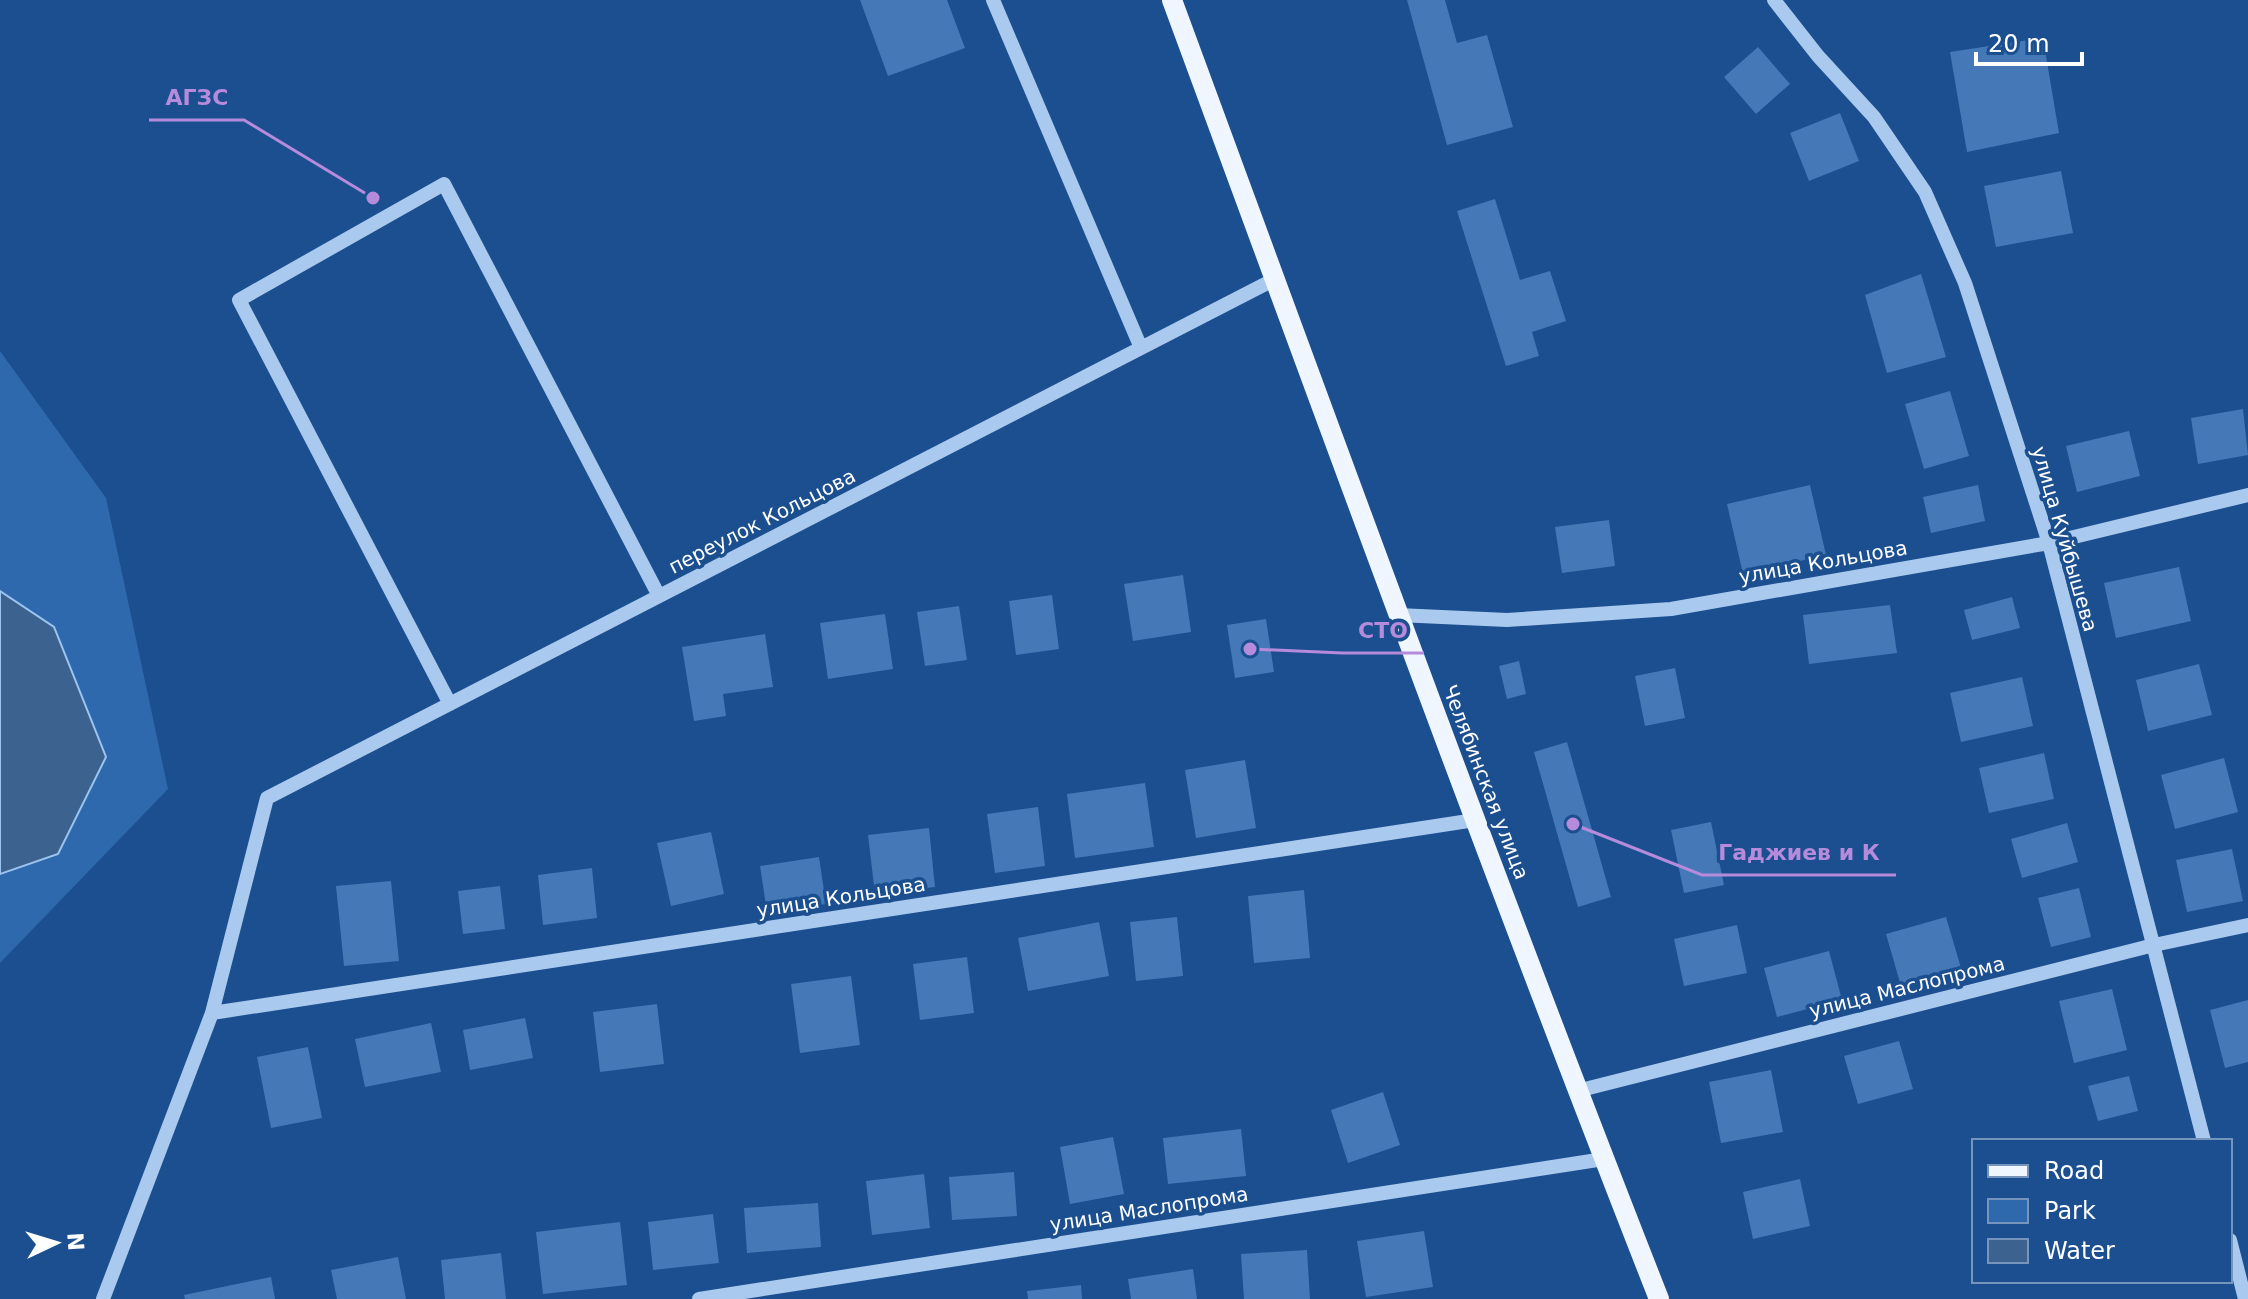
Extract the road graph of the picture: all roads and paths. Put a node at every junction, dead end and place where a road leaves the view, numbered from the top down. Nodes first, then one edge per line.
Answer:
1 (993, 0) edge
2 (1172, 0) edge
3 (1774, 0) edge
4 (1275, 279) junction
5 (1141, 348) junction
6 (2248, 495) edge
7 (2049, 543) junction
8 (659, 596) junction
9 (1398, 615) junction
10 (450, 704) junction
11 (1475, 820) junction
12 (2248, 925) edge
13 (2154, 945) junction
14 (212, 1013) junction
15 (1577, 1091) junction
16 (2203, 1139) edge
17 (1604, 1159) junction
18 (2232, 1248) edge
19 (103, 1299) edge
20 (699, 1299) edge
21 (1659, 1299) edge
22 (2245, 1299) edge

1 - 5 street
2 - 4 main road, Челябинская улица
3 - 7 street, улица Куйбышева
4 - 5 street, переулок Кольцова
4 - 9 main road, Челябинская улица
5 - 8 street, переулок Кольцова
6 - 7 street, улица Кольцова
7 - 9 street, улица Кольцова
7 - 13 street, улица Куйбышева
8 - 10 street, переулок Кольцова
8 - 10 street
9 - 11 main road, Челябинская улица
10 - 14 street, переулок Кольцова
11 - 14 street, улица Кольцова
11 - 15 main road, Челябинская улица
12 - 13 street, улица Маслопрома
13 - 15 street, улица Маслопрома
13 - 16 street, улица Куйбышева
14 - 19 street
15 - 17 main road, Челябинская улица
17 - 20 street, улица Маслопрома
17 - 21 main road, Челябинская улица
18 - 22 street

